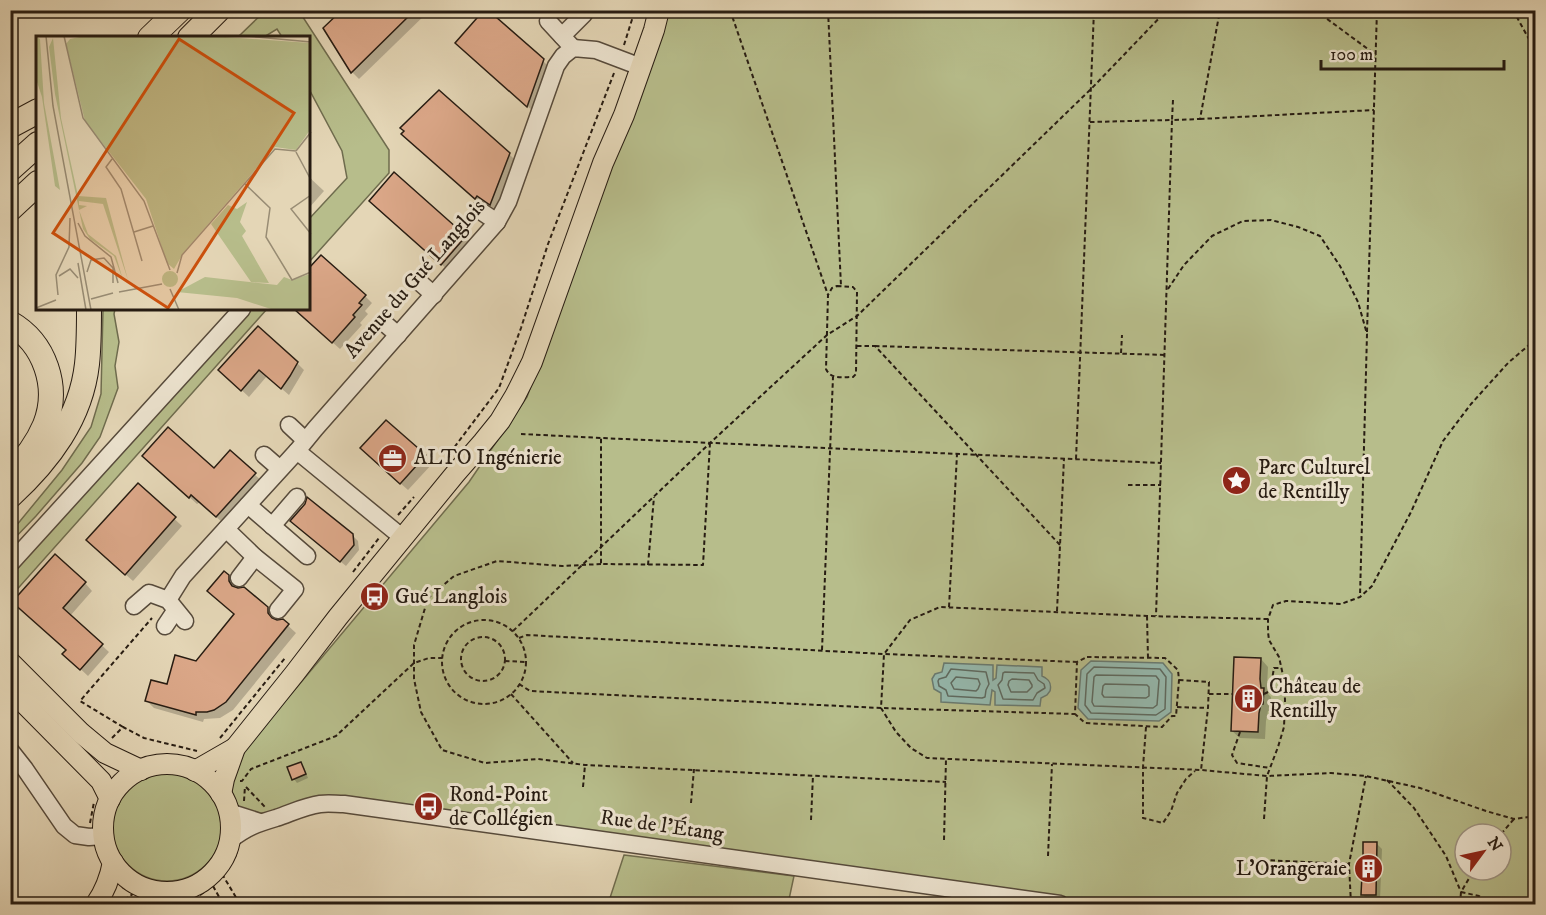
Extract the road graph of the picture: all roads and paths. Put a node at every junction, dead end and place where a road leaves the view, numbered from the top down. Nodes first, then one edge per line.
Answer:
1 (179, 10) edge
2 (218, 10) edge
3 (234, 10) edge
4 (636, 10) edge
5 (657, 10) edge
6 (730, 10) edge
7 (828, 10) edge
8 (1094, 10) edge
9 (1167, 10) edge
10 (1220, 10) edge
11 (1315, 10) edge
12 (1377, 10) edge
13 (1513, 10) edge
14 (584, 14) dead end
15 (548, 21) dead end
16 (152, 36) edge
17 (192, 36) edge
18 (210, 36) edge
19 (567, 42) junction
20 (1536, 52) edge
21 (1376, 55) junction
22 (626, 61) junction
23 (1092, 88) junction
24 (1173, 100) dead end
25 (1374, 110) junction
26 (36, 112) edge
27 (1200, 119) junction
28 (1172, 120) junction
29 (1090, 122) junction
30 (10, 126) edge
31 (36, 146) edge
32 (603, 163) junction
33 (10, 169) edge
34 (36, 172) edge
35 (36, 185) edge
36 (10, 195) edge
37 (10, 209) edge
38 (479, 210) dead end
39 (497, 222) junction
40 (417, 280) dead end
41 (841, 286) junction
42 (1167, 291) junction
43 (434, 295) junction
44 (828, 295) junction
45 (89, 310) edge
46 (241, 310) edge
47 (857, 316) junction
48 (383, 322) dead end
49 (10, 323) edge
50 (1367, 334) junction
51 (398, 335) junction
52 (827, 335) junction
53 (1122, 335) dead end
54 (1536, 339) edge
55 (857, 346) junction
56 (875, 346) junction
57 (1081, 352) junction
58 (1121, 354) junction
59 (1165, 355) junction
60 (833, 377) junction
61 (289, 425) dead end
62 (521, 434) dead end
63 (601, 438) junction
64 (710, 443) junction
65 (301, 446) junction
66 (830, 448) junction
67 (264, 454) dead end
68 (450, 454) dead end
69 (957, 454) junction
70 (976, 455) junction
71 (1064, 458) junction
72 (1076, 459) junction
73 (1161, 463) junction
74 (280, 469) junction
75 (10, 475) edge
76 (1161, 484) junction
77 (1128, 485) dead end
78 (10, 496) edge
79 (415, 496) dead end
80 (654, 496) junction
81 (297, 497) dead end
82 (248, 505) junction
83 (272, 526) junction
84 (226, 529) junction
85 (396, 532) junction
86 (1060, 545) junction
87 (601, 547) junction
88 (307, 556) dead end
89 (255, 557) junction
90 (10, 564) edge
91 (601, 564) junction
92 (582, 565) junction
93 (648, 565) junction
94 (352, 573) dead end
95 (239, 578) dead end
96 (1360, 597) junction
97 (134, 606) dead end
98 (949, 608) junction
99 (278, 610) dead end
100 (176, 611) junction
101 (1057, 612) junction
102 (1147, 616) junction
103 (1156, 616) junction
104 (1268, 619) junction
105 (165, 626) dead end
106 (513, 631) junction
107 (519, 638) junction
108 (822, 650) junction
109 (884, 654) junction
110 (286, 657) dead end
111 (442, 658) junction
112 (1148, 658) junction
113 (505, 661) junction
114 (10, 662) edge
115 (526, 662) junction
116 (1077, 662) junction
117 (414, 663) junction
118 (1281, 668) junction
119 (1179, 680) junction
120 (519, 684) junction
121 (10, 689) edge
122 (511, 694) junction
123 (1209, 694) junction
124 (1232, 694) dead end
125 (1264, 694) dead end
126 (1177, 707) junction
127 (881, 708) junction
128 (1209, 708) junction
129 (1075, 714) junction
130 (123, 727) junction
131 (1146, 727) junction
132 (1240, 732) dead end
133 (216, 743) dead end
134 (235, 748) junction
135 (100, 749) junction
136 (10, 750) edge
137 (946, 759) junction
138 (198, 762) junction
139 (573, 763) junction
140 (1052, 764) junction
141 (585, 765) junction
142 (1143, 767) junction
143 (1270, 768) junction
144 (694, 769) junction
145 (141, 770) junction
146 (1197, 770) junction
147 (1201, 770) junction
148 (813, 775) junction
149 (1267, 776) junction
150 (1366, 776) junction
151 (1387, 780) junction
152 (945, 782) junction
153 (245, 786) junction
154 (584, 787) dead end
155 (221, 794) junction
156 (110, 799) junction
157 (691, 803) dead end
158 (236, 807) junction
159 (1536, 816) edge
160 (1264, 819) dead end
161 (1514, 819) junction
162 (267, 820) junction
163 (811, 820) dead end
164 (1511, 822) edge
165 (103, 836) junction
166 (230, 840) junction
167 (944, 840) dead end
168 (1048, 856) dead end
169 (1263, 860) dead end
170 (113, 862) junction
171 (1349, 864) junction
172 (222, 874) dead end
173 (1467, 882) edge
174 (135, 884) junction
175 (1461, 892) junction
176 (973, 898) edge
177 (96, 904) edge
178 (108, 904) edge
179 (118, 904) edge
180 (223, 904) edge
181 (240, 904) edge
182 (1060, 904) edge
183 (1351, 904) edge
184 (1460, 904) edge
185 (1491, 904) edge

1 - 16 highway
2 - 17 highway
3 - 18 highway
4 - 22 path
5 - 22 main road
5 - 32 main road
6 - 44 path
7 - 41 path
8 - 23 path
9 - 23 path
10 - 27 path
11 - 21 path
12 - 21 path
13 - 20 path
14 - 19 street, Avenue du Gué Langlois
15 - 19 street
19 - 22 street
19 - 39 street, Avenue du Gué Langlois
21 - 25 path
22 - 32 main road
22 - 68 path
23 - 29 path
23 - 47 path
24 - 28 path
25 - 27 path
25 - 50 path
26 - 30 highway
27 - 28 path
28 - 29 path
28 - 42 path
29 - 57 path
31 - 33 highway
32 - 85 main road
34 - 36 main road
35 - 37 highway
38 - 39 street
39 - 43 street, Avenue du Gué Langlois
40 - 43 street
41 - 44 path
41 - 47 path
42 - 50 path
42 - 59 path
43 - 51 street, Avenue du Gué Langlois
44 - 52 path
45 - 78 highway
46 - 90 street
47 - 52 path
47 - 55 path
48 - 51 street
49 - 75 highway
50 - 96 path
51 - 65 street, Avenue du Gué Langlois
52 - 60 path
52 - 64 path
53 - 58 path
54 - 96 path
55 - 56 path
55 - 60 path
56 - 57 path
56 - 70 path
57 - 58 path
57 - 72 path
58 - 59 path
59 - 73 path
60 - 66 path
61 - 65 street
62 - 63 path
63 - 64 path
63 - 87 path
64 - 66 path
64 - 80 path
64 - 93 path
65 - 74 street, Avenue du Gué Langlois
65 - 85 street
66 - 69 path
66 - 108 path
67 - 74 street
69 - 70 path
69 - 98 path
70 - 71 path
70 - 86 path
71 - 72 path
71 - 86 path
72 - 73 path
73 - 76 path
74 - 82 street, Avenue du Gué Langlois
76 - 77 path
76 - 103 path
79 - 85 path
80 - 87 path
80 - 93 path
81 - 83 street
82 - 83 street
82 - 84 street, Avenue du Gué Langlois
83 - 88 street
84 - 89 street
84 - 100 street, Avenue du Gué Langlois
85 - 94 path
85 - 134 main road
86 - 101 path
87 - 91 path
87 - 92 path
89 - 95 street
89 - 99 street
91 - 92 path
91 - 93 path
92 - 106 path
92 - 117 path
96 - 104 path
97 - 100 street
98 - 101 path
98 - 109 path
100 - 105 street, Avenue du Gué Langlois
100 - 130 path
101 - 102 path
102 - 103 path
102 - 112 path
103 - 104 path
104 - 118 path
106 - 107 path
106 - 111 path
107 - 108 path
107 - 115 path
108 - 109 path
109 - 116 path
109 - 127 path
110 - 133 path
111 - 117 path
111 - 122 path
112 - 116 path
112 - 119 path
113 - 113 path
113 - 115 path
114 - 135 main road
115 - 120 path
116 - 129 path
117 - 139 path
117 - 153 path
118 - 125 path
118 - 143 path
119 - 123 path
119 - 126 path
120 - 122 path
120 - 127 path
121 - 156 main road
122 - 139 path
123 - 124 path
123 - 128 path
126 - 128 path
126 - 131 path
127 - 129 path
127 - 137 path
128 - 147 path
129 - 131 path
130 - 135 path
130 - 138 path
131 - 142 path
132 - 143 path
134 - 138 main road
134 - 155 main road
135 - 145 main road
136 - 165 street
137 - 140 path
137 - 152 path
138 - 145 main road
138 - 155 main road
139 - 141 path
140 - 142 path
140 - 168 path
141 - 144 path
141 - 154 path
142 - 146 path
142 - 146 path
143 - 149 path
144 - 148 path
144 - 157 path
145 - 156 main road
146 - 147 path
147 - 149 path
148 - 152 path
148 - 163 path
149 - 150 path
149 - 160 path
150 - 151 path
150 - 171 path
151 - 161 path
151 - 175 path
152 - 167 path
153 - 158 path
153 - 162 path
155 - 158 main road
156 - 165 main road
158 - 162 street
158 - 166 main road
159 - 161 path
161 - 164 path
162 - 166 street, Rue de l'Étang
162 - 176 street, Rue de l'Étang
165 - 170 main road
166 - 174 main road
169 - 171 path
170 - 174 main road
170 - 177 main road
171 - 183 path
172 - 181 path
173 - 175 path
174 - 178 main road
175 - 184 path
175 - 185 path
176 - 182 street, Rue de l'Étang
179 - 180 path

